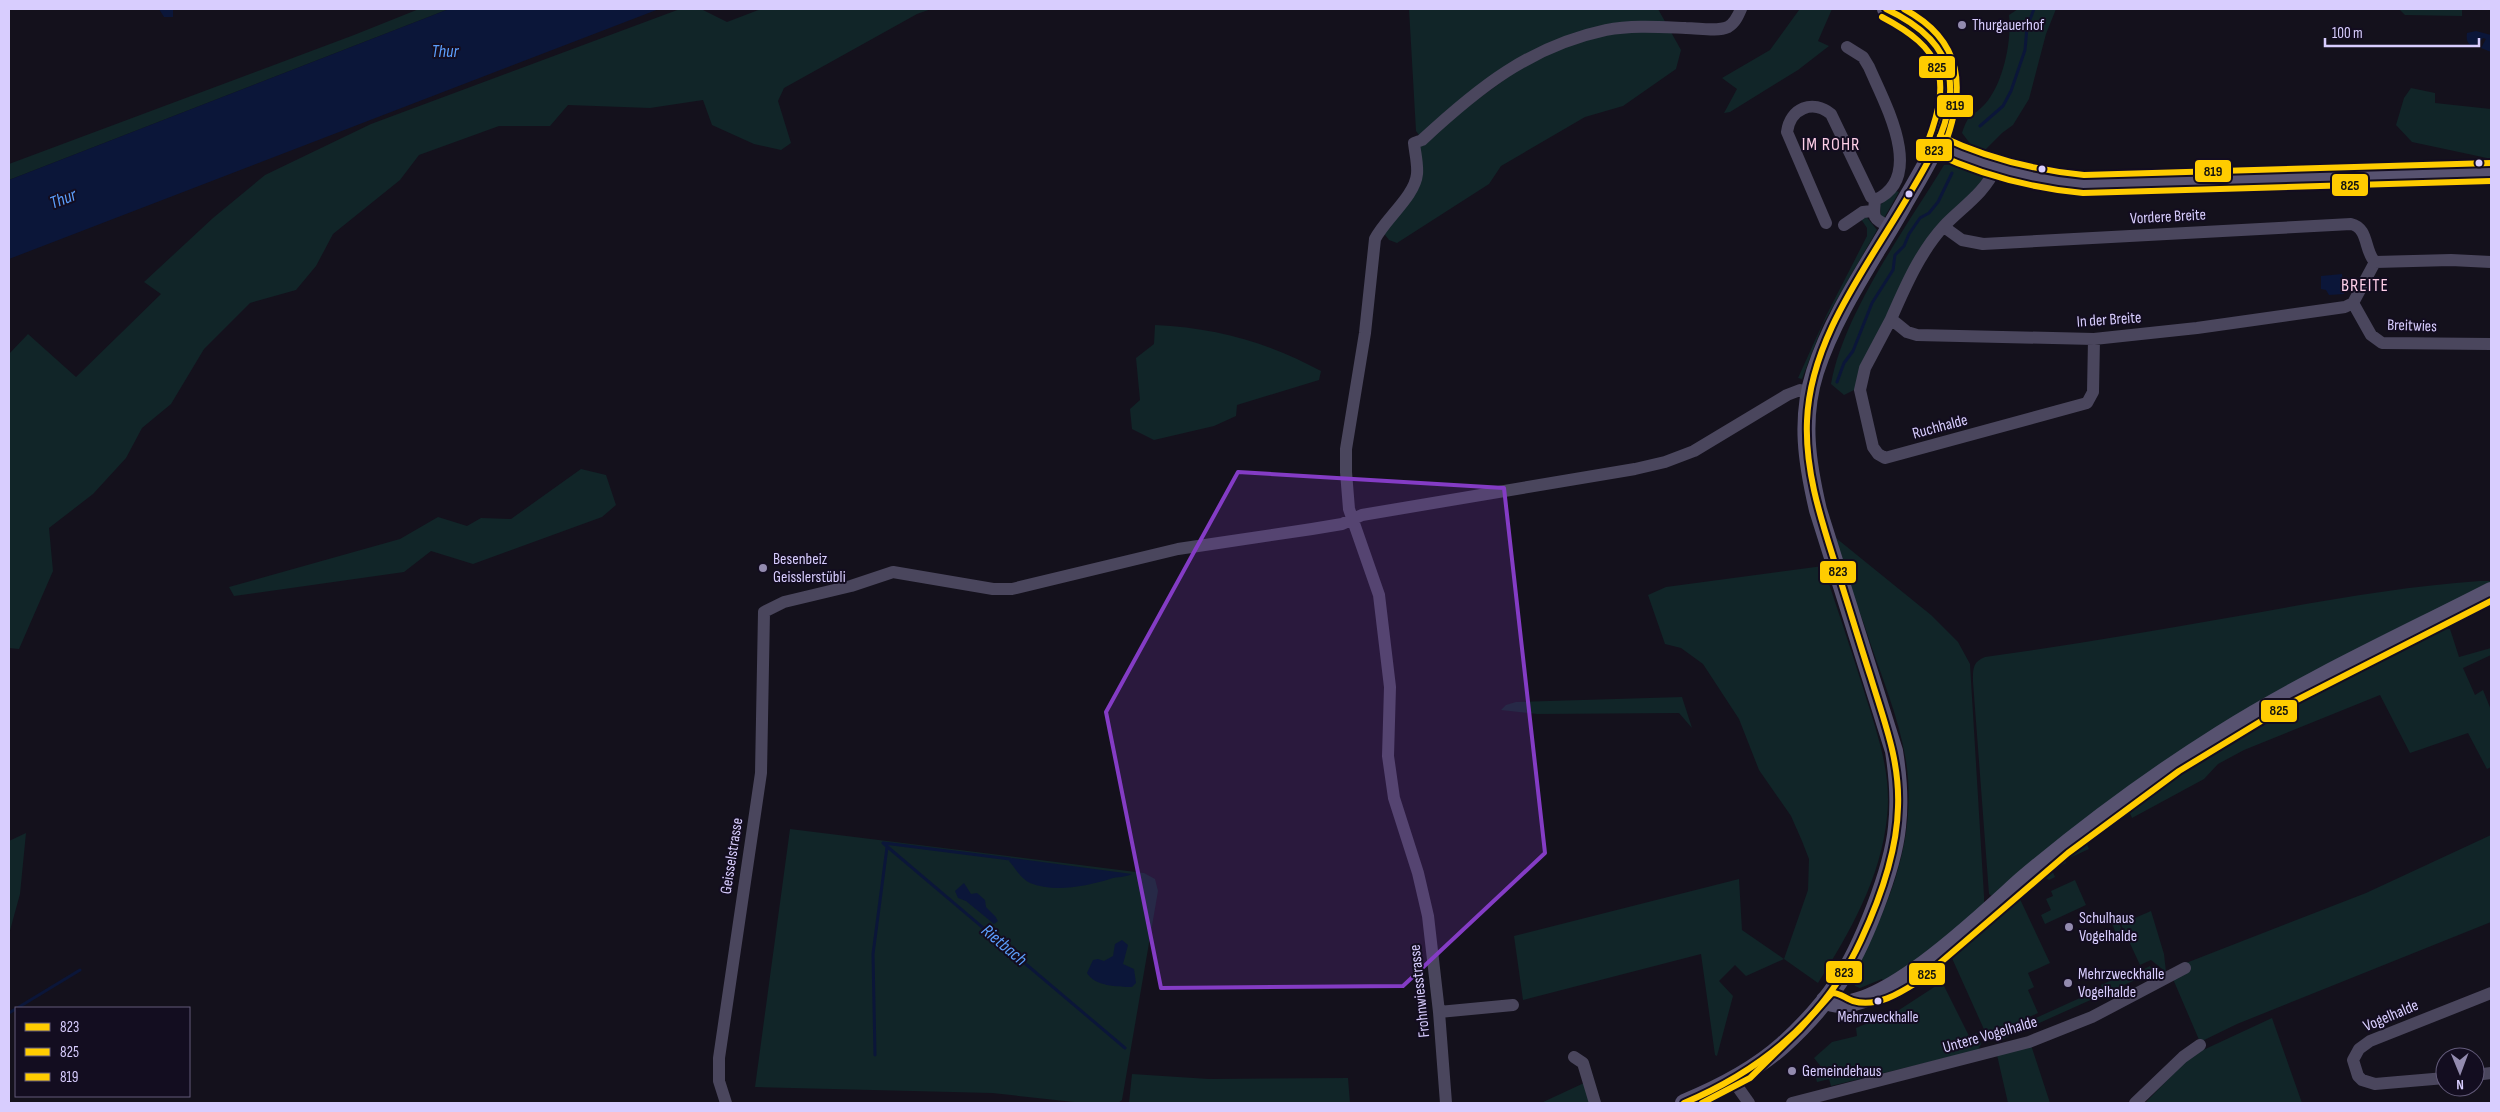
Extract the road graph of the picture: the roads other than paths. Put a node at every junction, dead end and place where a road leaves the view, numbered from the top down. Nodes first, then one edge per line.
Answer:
1 (1741, 9) edge
2 (1886, 9) edge
3 (1847, 47) dead end
4 (1936, 144) junction
5 (1995, 169) junction
6 (2491, 172) edge
7 (1873, 206) junction
8 (1826, 223) dead end
9 (1844, 225) dead end
10 (1944, 226) junction
11 (1890, 228) junction
12 (2375, 262) junction
13 (2491, 262) edge
14 (2353, 303) junction
15 (1891, 319) junction
16 (2094, 339) junction
17 (2491, 344) edge
18 (1809, 392) junction
19 (1352, 519) junction
20 (2491, 590) edge
21 (2185, 968) dead end
22 (1828, 989) junction
23 (2491, 993) edge
24 (1513, 1005) dead end
25 (1439, 1012) junction
26 (2200, 1045) dead end
27 (1574, 1057) dead end
28 (1739, 1075) junction
29 (2435, 1079) edge
30 (726, 1103) edge
31 (1446, 1103) edge
32 (1595, 1103) edge
33 (1684, 1103) edge
34 (1749, 1103) edge
35 (1792, 1103) edge
36 (2135, 1103) edge

1 - 19 street, Frohnwiesstrasse
2 - 4 street
3 - 7 street
4 - 5 street
4 - 11 street
5 - 6 street
5 - 10 street
7 - 8 street
7 - 9 street
7 - 11 street
10 - 12 street, Vordere Breite
10 - 15 street
11 - 18 street
12 - 13 street
12 - 14 street
14 - 16 street, In der Breite
14 - 17 street, Breitwies
15 - 16 street, In der Breite
15 - 16 street, Ruchhalde
18 - 19 street
18 - 22 street
19 - 25 street, Frohnwiesstrasse
19 - 30 street, Geisselstrasse
20 - 22 street
21 - 35 street, Untere Vogelhalde
22 - 28 street
23 - 29 street, Vogelhalde
24 - 25 street
25 - 31 street, Frohnwiesstrasse
26 - 36 street
27 - 32 street
28 - 33 street
28 - 34 street

